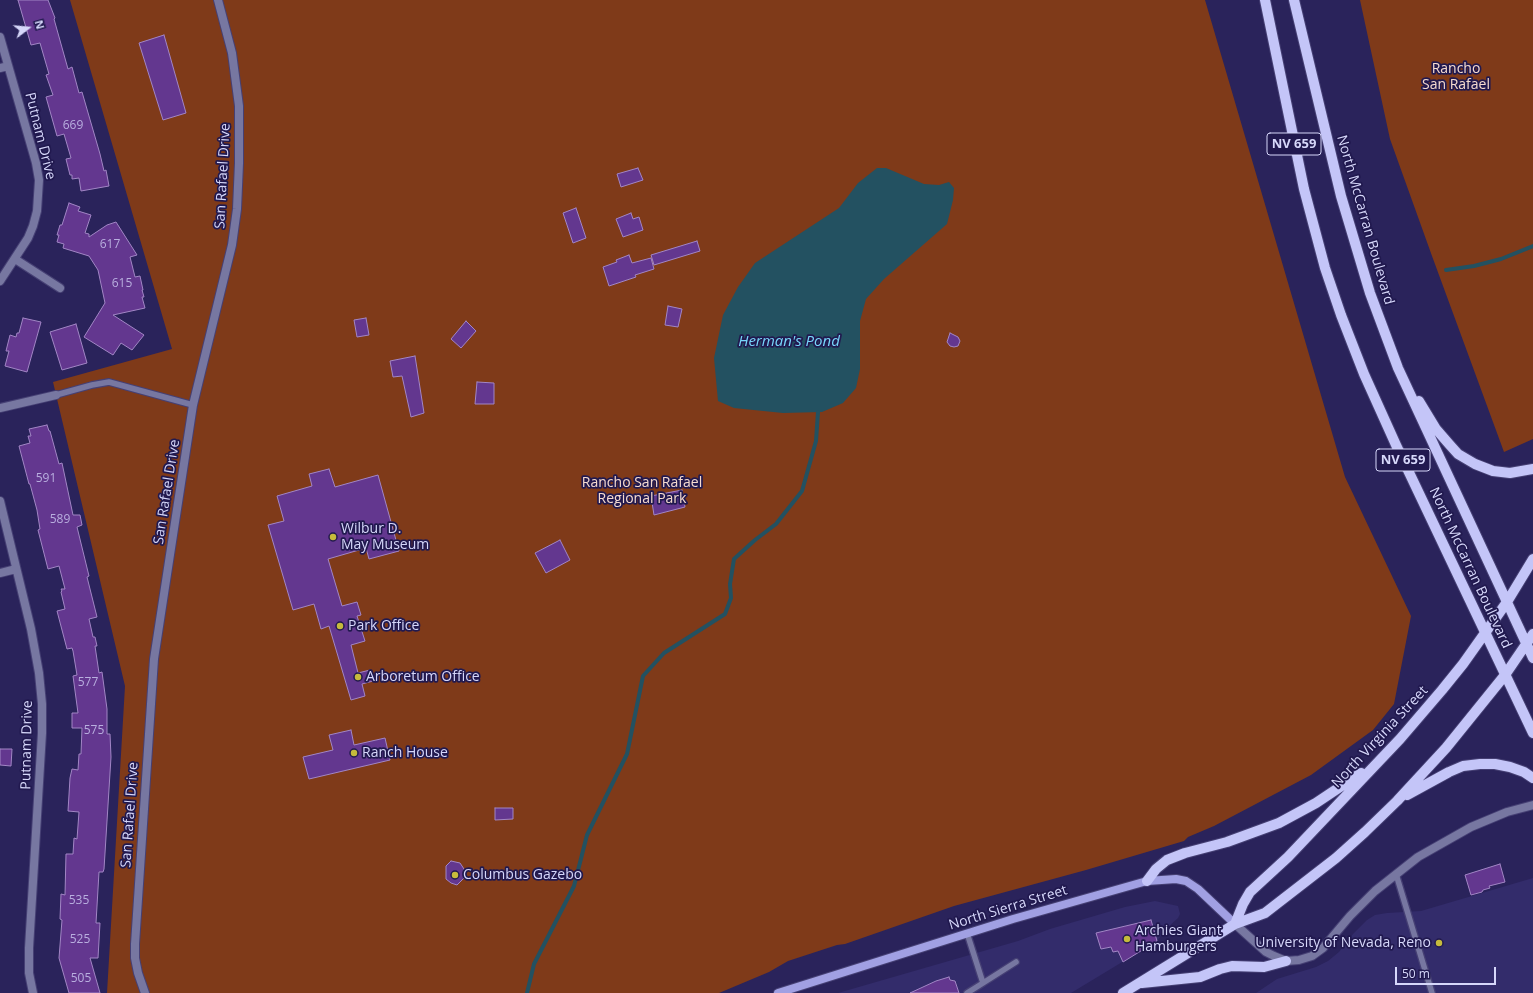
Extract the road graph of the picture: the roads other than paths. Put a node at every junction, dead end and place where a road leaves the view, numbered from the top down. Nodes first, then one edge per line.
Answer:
1 (218, 0) edge
2 (1265, 0) edge
3 (1294, 0) edge
4 (0, 37) edge
5 (4, 67) edge
6 (15, 259) junction
7 (0, 281) edge
8 (60, 288) dead end
9 (1398, 368) junction
10 (56, 395) joint
11 (193, 405) junction
12 (0, 408) edge
13 (1533, 469) edge
14 (0, 501) edge
15 (1533, 559) edge
16 (16, 569) junction
17 (0, 573) edge
18 (1507, 602) junction
19 (1485, 633) junction
20 (1533, 634) edge
21 (1526, 643) junction
22 (1533, 658) edge
23 (1505, 675) junction
24 (1533, 733) edge
25 (1373, 766) junction
26 (1533, 778) edge
27 (1397, 801) junction
28 (1533, 805) edge
29 (1396, 874) junction
30 (1148, 881) junction
31 (1235, 924) junction
32 (967, 933) junction
33 (1286, 961) junction
34 (1016, 962) dead end
35 (983, 983) junction
36 (1140, 983) junction
37 (33, 993) edge
38 (145, 993) edge
39 (778, 993) edge
40 (967, 993) edge
41 (1123, 993) edge
42 (1432, 993) edge

1 - 11 street, San Rafael Drive
2 - 19 main road, North McCarran Boulevard / NV 659
3 - 9 main road, North McCarran Boulevard / NV 659
4 - 5 street, Putnam Drive
5 - 6 street, Putnam Drive
6 - 7 street, Putnam Drive
6 - 8 street
9 - 13 main road
9 - 18 main road, North McCarran Boulevard / NV 659
10 - 11 lane
10 - 12 street
11 - 38 street, San Rafael Drive
14 - 16 street, Putnam Drive
15 - 18 main road, North Virginia Street
16 - 17 street
16 - 37 street, Putnam Drive
18 - 19 main road, North Virginia Street
18 - 21 main road, North McCarran Boulevard / NV 659
19 - 23 main road, North McCarran Boulevard / NV 659
19 - 25 main road, North Virginia Street
20 - 21 main road
21 - 22 main road, North McCarran Boulevard / NV 659
21 - 23 main road
23 - 24 main road, North McCarran Boulevard / NV 659
23 - 27 main road
25 - 30 main road
25 - 31 main road, North Virginia Street
26 - 27 main road
27 - 31 main road
28 - 29 street
29 - 33 street
29 - 42 lane
30 - 31 main road, North Sierra Street
30 - 32 main road, North Sierra Street
31 - 33 street
31 - 36 main road
32 - 35 lane
32 - 39 main road, North Sierra Street
33 - 36 main road
34 - 35 lane
35 - 40 lane
36 - 41 main road

